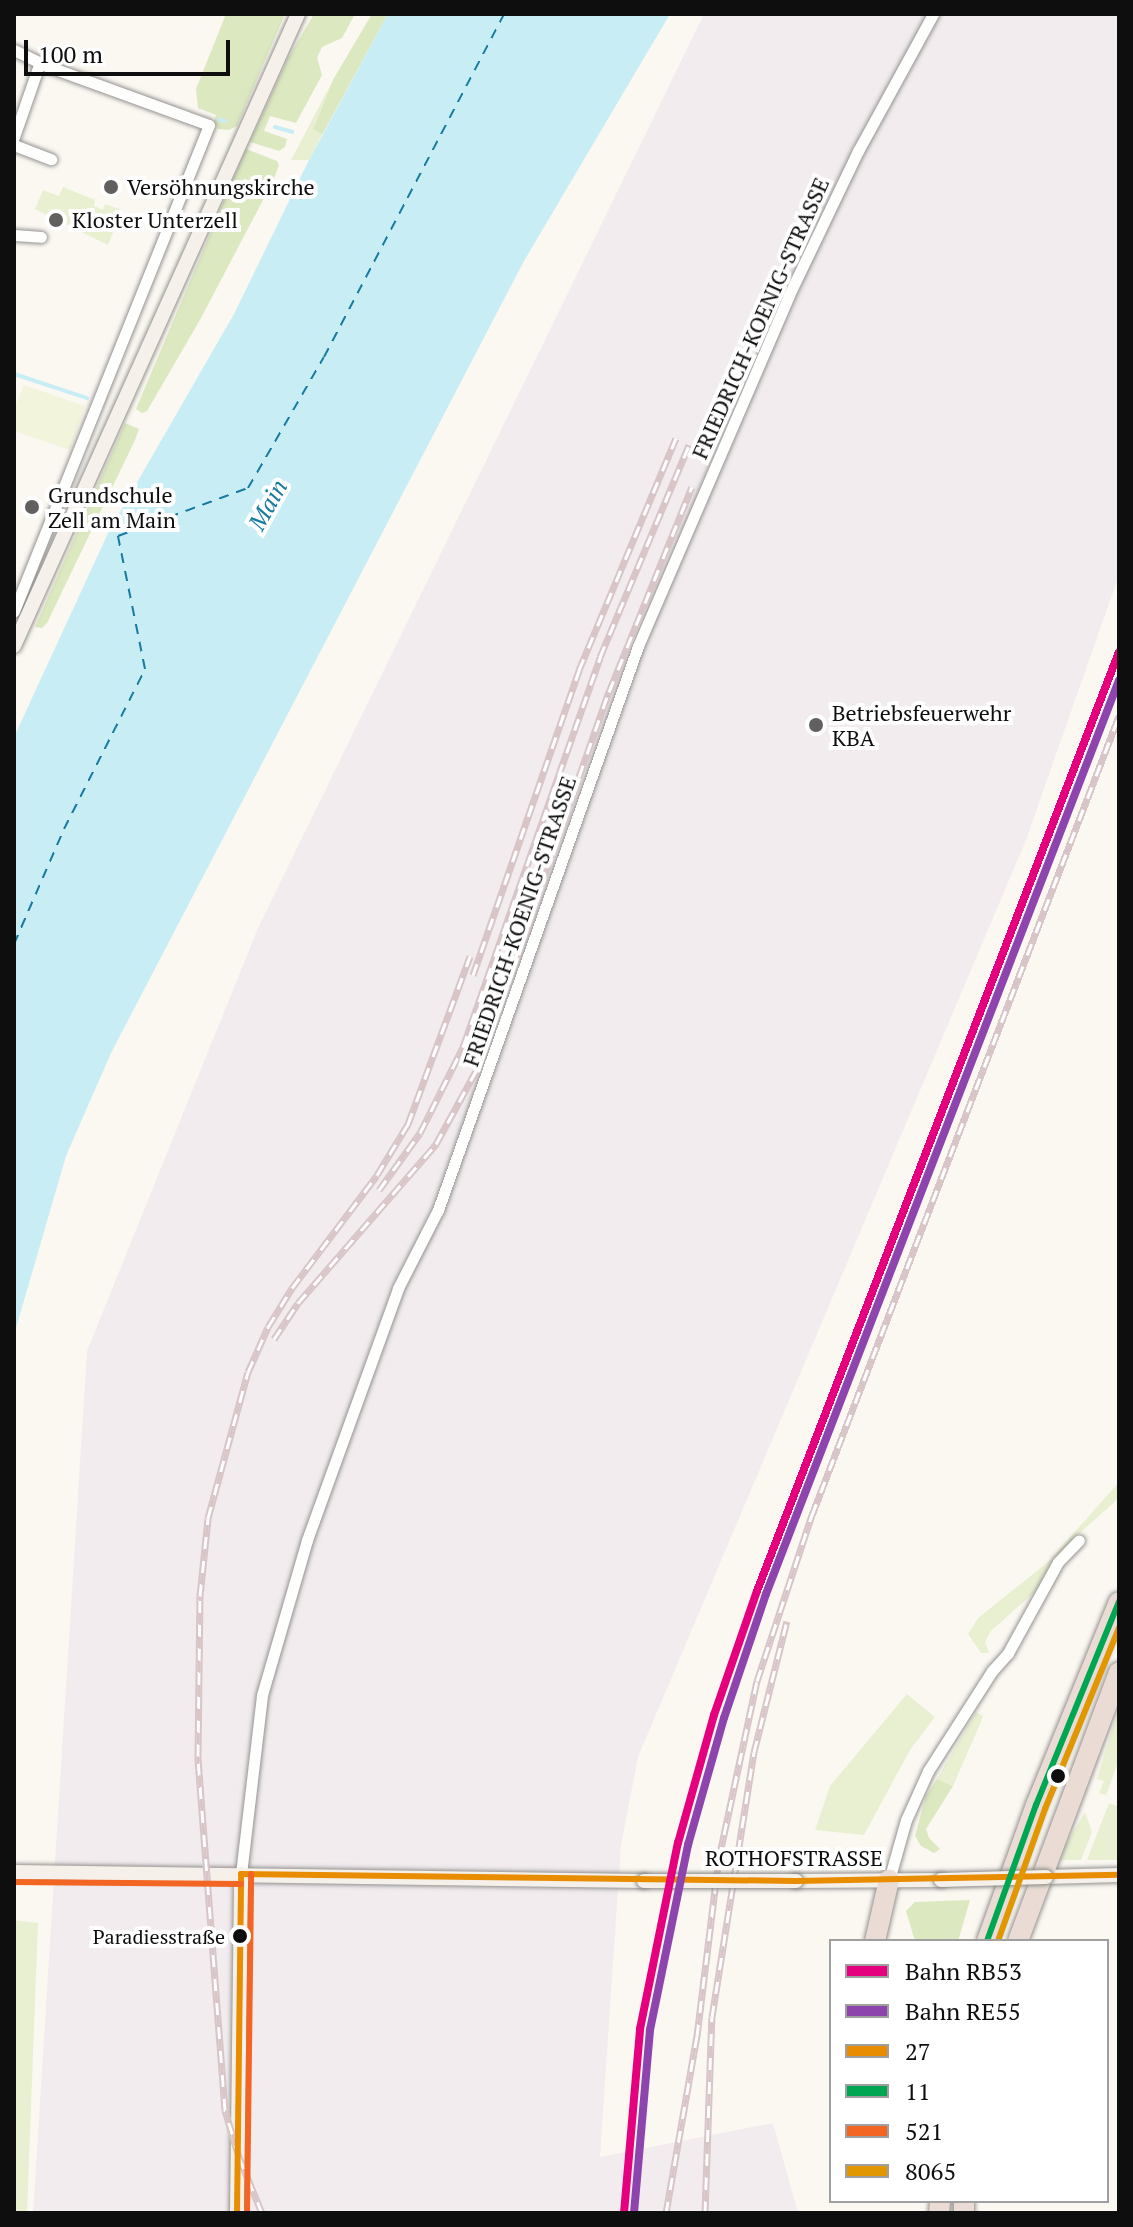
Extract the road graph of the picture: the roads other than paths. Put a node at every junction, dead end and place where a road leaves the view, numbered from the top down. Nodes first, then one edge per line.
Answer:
1 (298, 14) edge
2 (933, 14) edge
3 (14, 50) edge
4 (40, 62) junction
5 (14, 137) edge
6 (14, 145) edge
7 (51, 159) dead end
8 (14, 235) edge
9 (41, 237) dead end
10 (14, 611) edge
11 (14, 646) edge
12 (1079, 1540) dead end
13 (1119, 1602) edge
14 (1117, 1681) edge
15 (14, 1872) edge
16 (241, 1874) junction
17 (1113, 1875) edge
18 (889, 1880) junction
19 (875, 1939) edge
20 (988, 1939) edge
21 (1019, 1939) edge
22 (237, 2213) edge

1 - 11 main road
2 - 16 street, FRIEDRICH-KOENIG-STRASSE
3 - 4 street
4 - 5 street
4 - 10 street
6 - 7 street
8 - 9 street
12 - 18 street
13 - 20 highway
14 - 21 highway
15 - 16 main road, ROTHOFSTRASSE
16 - 18 main road, ROTHOFSTRASSE, bridge
16 - 22 main road
17 - 18 main road, ROTHOFSTRASSE, bridge
18 - 19 highway

